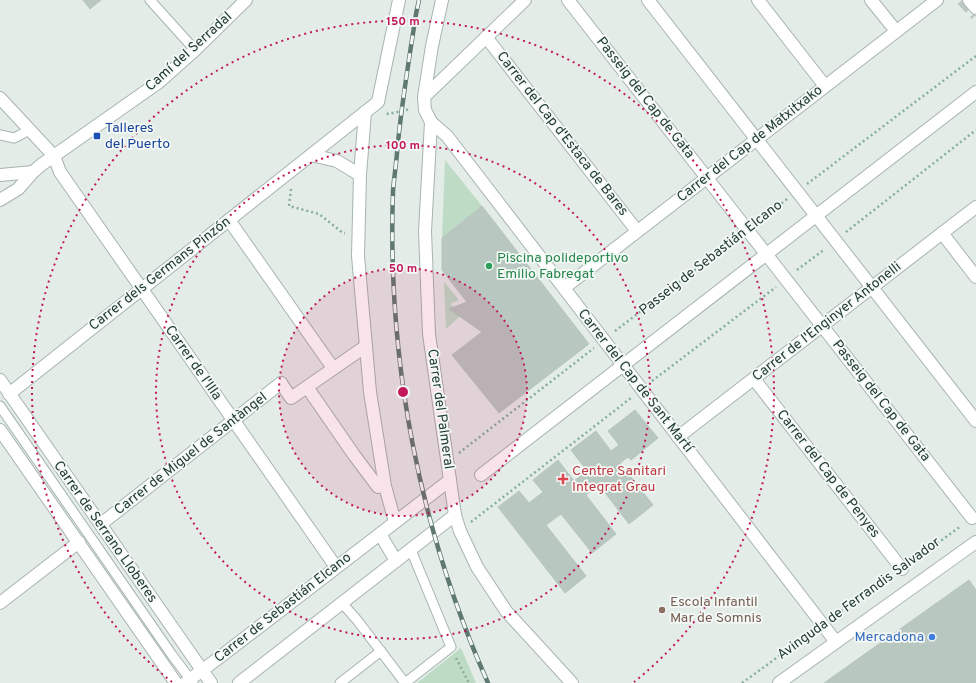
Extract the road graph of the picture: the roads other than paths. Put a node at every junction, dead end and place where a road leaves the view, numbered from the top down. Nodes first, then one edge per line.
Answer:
1 (150, 0) edge
2 (246, 0) edge
3 (399, 0) edge
4 (442, 0) edge
5 (525, 0) edge
6 (568, 0) edge
7 (648, 0) edge
8 (758, 0) edge
9 (871, 0) edge
10 (937, 0) edge
11 (969, 0) edge
12 (976, 8) edge
13 (896, 31) junction
14 (486, 37) junction
15 (195, 50) junction
16 (825, 86) junction
17 (976, 92) edge
18 (424, 97) junction
19 (0, 98) edge
20 (365, 112) junction
21 (431, 122) junction
22 (29, 130) junction
23 (0, 134) edge
24 (756, 139) junction
25 (311, 155) junction
26 (54, 156) junction
27 (33, 172) junction
28 (0, 175) edge
29 (360, 175) junction
30 (707, 178) junction
31 (0, 200) edge
32 (976, 207) edge
33 (816, 216) junction
34 (229, 220) junction
35 (637, 231) junction
36 (942, 233) junction
37 (766, 254) junction
38 (976, 278) edge
39 (872, 287) junction
40 (564, 288) junction
41 (141, 289) junction
42 (822, 326) junction
43 (366, 346) junction
44 (623, 365) junction
45 (333, 368) junction
46 (754, 379) junction
47 (0, 380) edge
48 (307, 387) junction
49 (9, 394) junction
50 (0, 406) edge
51 (233, 421) junction
52 (976, 421) edge
53 (0, 430) edge
54 (678, 437) junction
55 (481, 475) dead end
56 (450, 480) junction
57 (378, 487) dead end
58 (455, 516) junction
59 (972, 518) road end
60 (395, 522) junction
61 (101, 524) junction
62 (380, 534) junction
63 (79, 542) junction
64 (976, 542) edge
65 (411, 550) junction
66 (396, 561) junction
67 (336, 568) junction
68 (902, 569) road end
69 (0, 603) edge
70 (342, 603) junction
71 (836, 642) junction
72 (381, 651) junction
73 (202, 670) junction
74 (189, 682) edge
75 (176, 683) edge
76 (211, 683) edge
77 (238, 683) edge
78 (340, 683) edge
79 (405, 683) edge
80 (572, 683) edge
81 (779, 683) edge

1 - 15 lane
2 - 15 street, Camí del Serradal
3 - 20 street, Carrer dels Germans Pinzón
4 - 18 street
5 - 14 street
6 - 30 street, Passeig del Cap de Gata
7 - 24 street
8 - 16 street
9 - 13 street
10 - 13 street, Carrer del Cap de Matxitxako
11 - 12 street
13 - 16 street, Carrer del Cap de Matxitxako
14 - 18 street
14 - 35 street, Carrer del Cap d'Estaca de Bares
15 - 26 street, Camí del Serradal
16 - 24 street, Carrer del Cap de Matxitxako
17 - 33 street
18 - 21 street
19 - 22 street
20 - 25 street, Carrer dels Germans Pinzón
20 - 29 street
21 - 40 street, Carrer del Cap de Sant Martí
21 - 56 street, Carrer del Palmeral
22 - 23 lane
22 - 26 street
24 - 30 street, Carrer del Cap de Matxitxako
24 - 33 street
25 - 29 street
25 - 34 street, Carrer dels Germans Pinzón
26 - 27 street, Camí del Serradal
26 - 41 street, Carrer de l'Illa
27 - 28 street
27 - 31 street, Camí del Serradal
29 - 43 street
30 - 35 street, Carrer del Cap de Matxitxako
30 - 37 street, Passeig del Cap de Gata
32 - 36 street, Carrer de l'Enginyer Antonelli
33 - 37 street
33 - 39 street
34 - 41 street, Carrer dels Germans Pinzón
34 - 45 street
35 - 40 street, Carrer del Cap de Matxitxako
36 - 38 street
36 - 39 street, Carrer de l'Enginyer Antonelli
37 - 42 street, Passeig del Cap de Gata
37 - 44 street
39 - 42 street, Carrer de l'Enginyer Antonelli
39 - 52 street
40 - 44 street, Carrer del Cap de Sant Martí
41 - 49 street, Carrer dels Germans Pinzón
41 - 51 street, Carrer de l'Illa
42 - 46 street, Carrer de l'Enginyer Antonelli
42 - 59 street, Passeig del Cap de Gata
43 - 45 street
43 - 60 street
44 - 54 street, Carrer del Cap de Sant Martí
44 - 55 street
45 - 48 street
46 - 54 street, Carrer de l'Enginyer Antonelli
46 - 68 street, Carrer del Cap de Penyes
47 - 49 street, Carrer de Serrano Lloberes
48 - 51 street, Carrer de Miguel de Santàngel
48 - 57 street
49 - 61 street, Carrer de Serrano Lloberes
50 - 74 lane, Carrer de Serrano Lloberes
51 - 61 street, Carrer de Miguel de Santàngel
51 - 67 street, Carrer de l'Illa
53 - 63 street, Carrer de Serrano Lloberes
54 - 71 street, Carrer del Cap de Sant Martí
56 - 58 street, Carrer del Palmeral
56 - 60 street, Carrer de Sebastián Elcano
58 - 65 street
58 - 80 street, Carrer del Palmeral
60 - 62 street, Carrer de Sebastián Elcano
61 - 73 street, Carrer de Serrano Lloberes
62 - 66 street
62 - 67 street, Carrer de Sebastián Elcano
63 - 69 street
63 - 75 street, Carrer de Serrano Lloberes
64 - 71 street, Avinguda de Ferrandis Salvador
65 - 66 street
65 - 79 lane
66 - 70 street
67 - 73 street, Carrer de Sebastián Elcano
70 - 72 lane
70 - 77 street
71 - 81 street, Avinguda de Ferrandis Salvador
72 - 78 lane
72 - 79 lane
73 - 74 street, Carrer de Sebastián Elcano
73 - 76 street, Carrer de Serrano Lloberes

